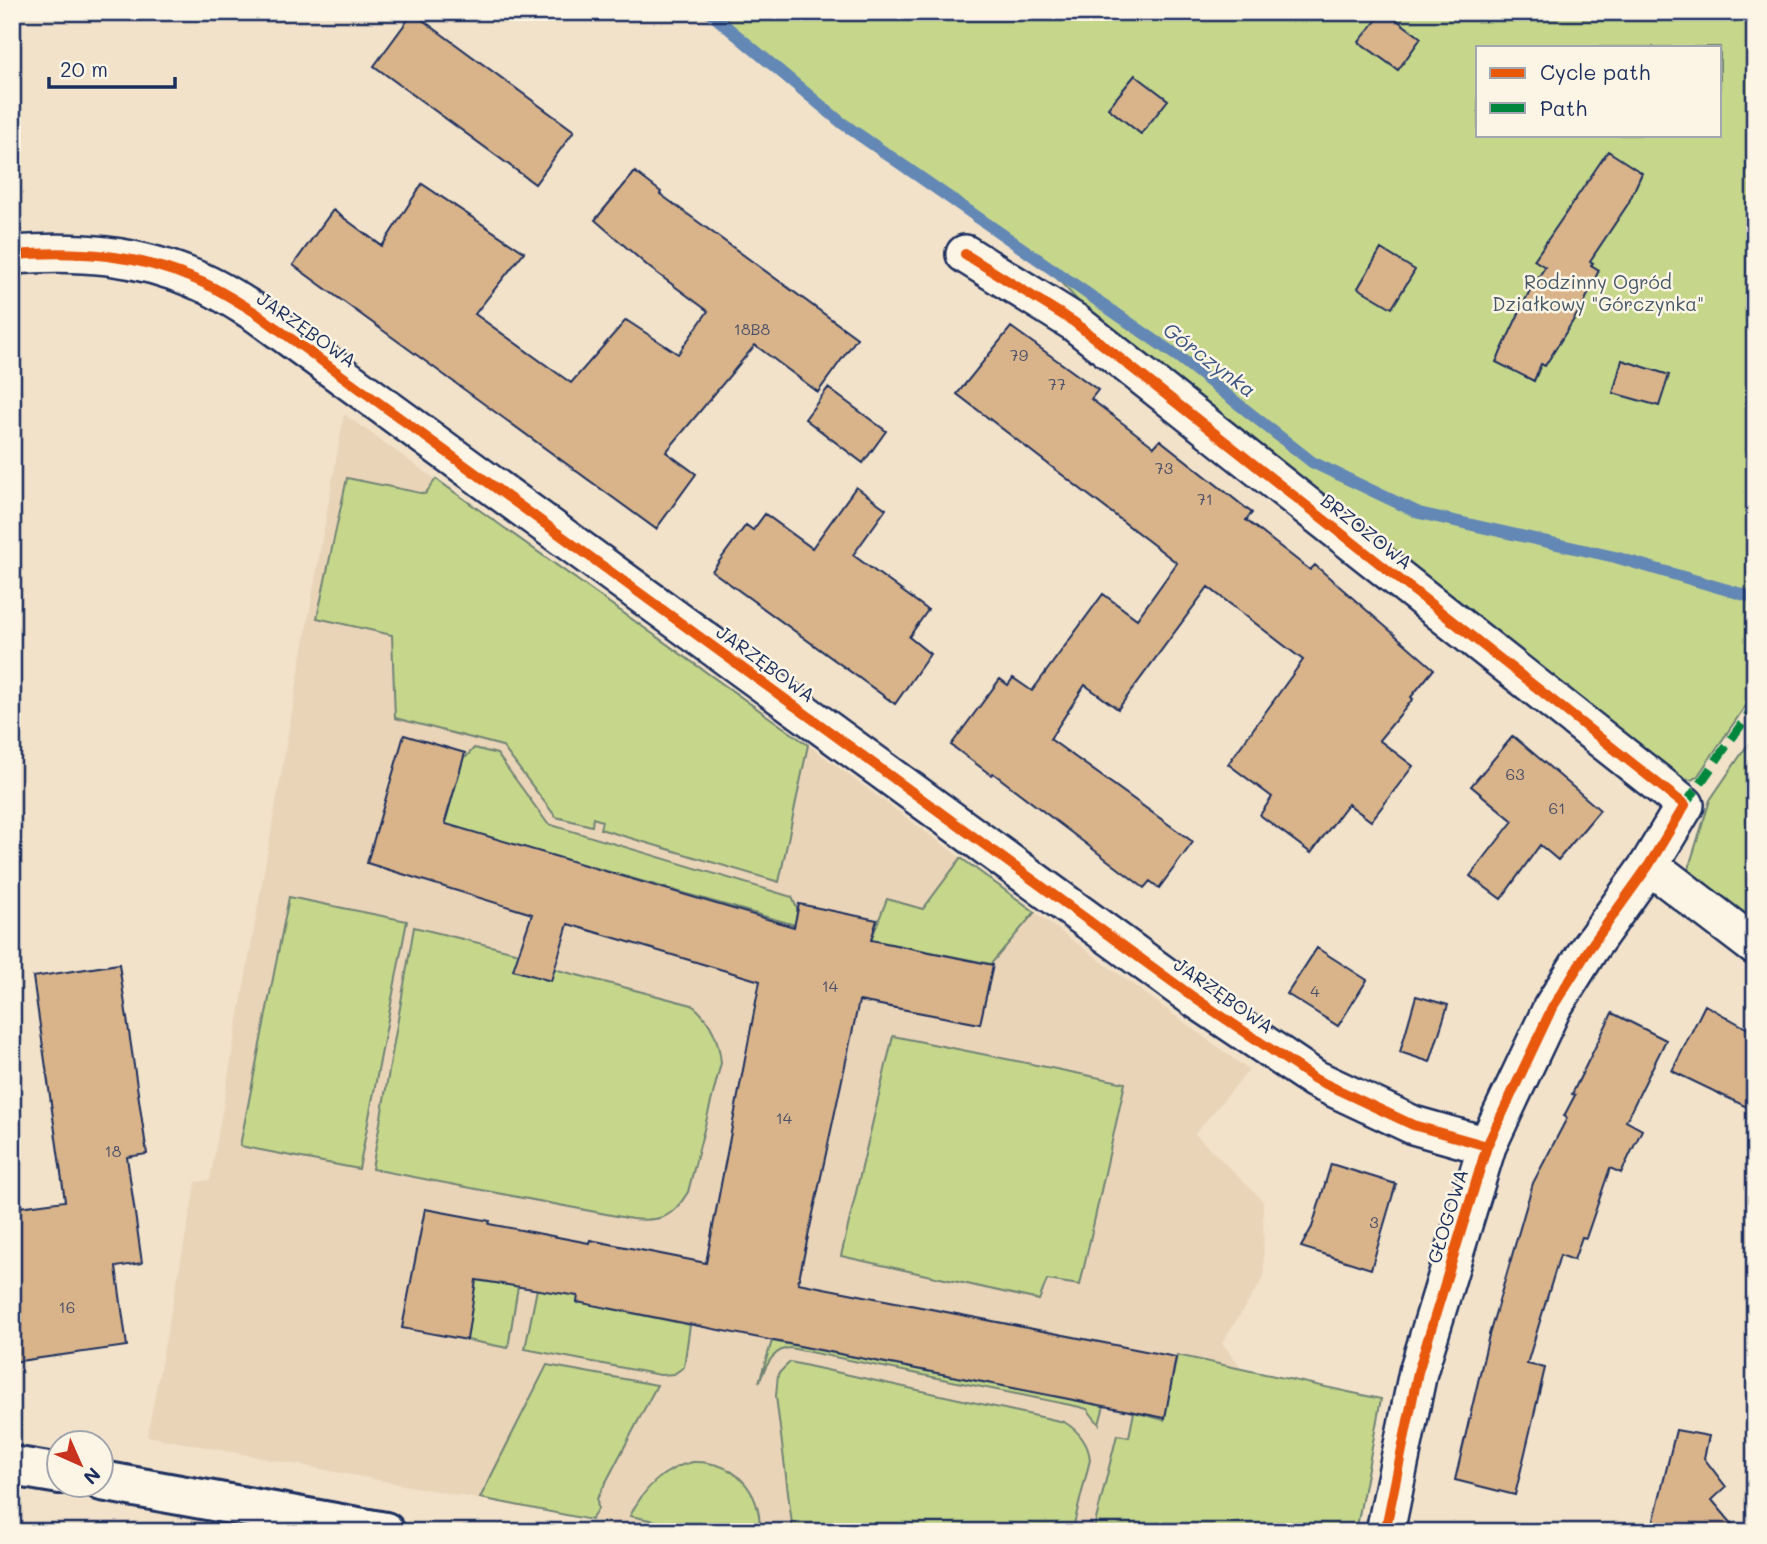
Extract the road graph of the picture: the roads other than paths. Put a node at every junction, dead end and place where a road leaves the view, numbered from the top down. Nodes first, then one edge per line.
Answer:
1 (965, 254) dead end
2 (12, 255) edge
3 (1649, 865) junction
4 (1755, 946) edge
5 (1487, 1146) junction
6 (12, 1466) edge
7 (46, 1472) edge
8 (116, 1484) edge
9 (385, 1532) edge
10 (1385, 1532) edge

1 - 3 street, BRZOZOWA
2 - 5 street, JARZĘBOWA
3 - 4 street
3 - 5 street, GŁOGOWA
5 - 10 street, GŁOGOWA
6 - 7 street
8 - 9 street

